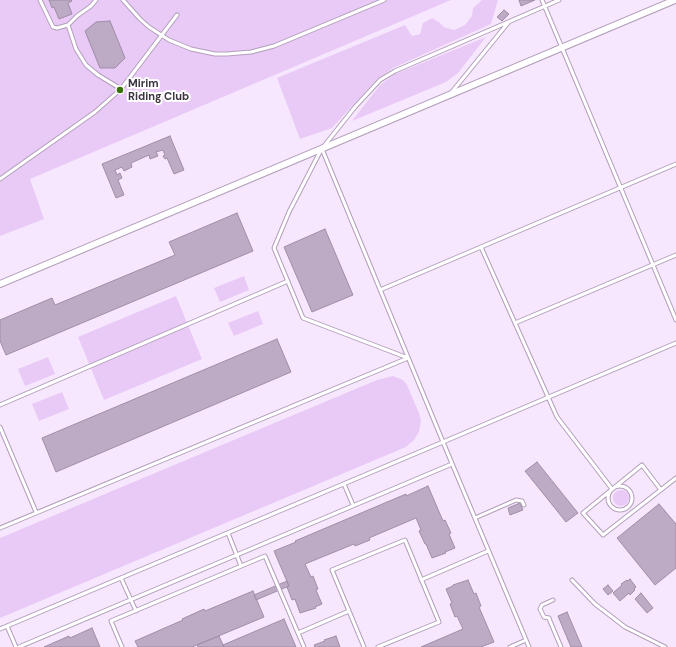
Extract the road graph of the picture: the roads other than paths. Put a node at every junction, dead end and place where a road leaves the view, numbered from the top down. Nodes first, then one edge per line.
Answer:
1 (40, 0) edge
2 (96, 0) edge
3 (123, 0) edge
4 (384, 0) edge
5 (542, 0) edge
6 (559, 0) edge
7 (666, 0) edge
8 (674, 0) edge
9 (544, 6) junction
10 (177, 15) dead end
11 (510, 22) junction
12 (68, 25) junction
13 (162, 36) junction
14 (562, 48) junction
15 (121, 89) junction
16 (449, 95) junction
17 (322, 149) junction
18 (676, 164) edge
19 (0, 179) edge
20 (620, 187) junction
21 (481, 247) junction
22 (676, 255) edge
23 (652, 264) junction
24 (288, 281) junction
25 (0, 284) edge
26 (380, 290) junction
27 (676, 320) edge
28 (515, 323) junction
29 (676, 343) edge
30 (408, 358) junction
31 (549, 398) junction
32 (0, 405) edge
33 (0, 427) edge
34 (443, 442) junction
35 (452, 464) junction
36 (676, 478) edge
37 (344, 484) junction
38 (612, 489) junction
39 (661, 490) junction
40 (524, 505) dead end
41 (353, 506) junction
42 (628, 507) junction
43 (36, 512) junction
44 (632, 512) junction
45 (474, 518) junction
46 (0, 528) edge
47 (228, 533) junction
48 (488, 551) junction
49 (237, 555) junction
50 (241, 566) junction
51 (122, 578) junction
52 (422, 580) junction
53 (572, 580) dead end
54 (131, 600) junction
55 (553, 600) dead end
56 (349, 610) junction
57 (136, 611) junction
58 (7, 626) junction
59 (0, 629) edge
60 (298, 633) junction
61 (526, 640) junction
62 (16, 647) edge
63 (19, 647) edge
64 (122, 647) edge
65 (304, 647) edge
66 (364, 647) edge
67 (378, 647) edge
68 (510, 647) edge
69 (529, 647) edge
70 (561, 647) edge
71 (665, 647) edge

1 - 12 lane
2 - 12 lane
3 - 13 lane
4 - 13 lane
5 - 9 lane
6 - 9 lane
7 - 8 lane
8 - 14 street
9 - 11 lane
9 - 14 lane
10 - 13 lane
11 - 16 lane
11 - 17 lane
12 - 15 lane
13 - 15 lane
14 - 16 street
14 - 20 lane
15 - 19 lane
16 - 17 street
17 - 24 lane
17 - 25 street
17 - 26 lane
18 - 20 lane
20 - 21 lane
20 - 23 lane
21 - 26 lane
21 - 28 lane
22 - 23 lane
23 - 27 lane
23 - 28 lane
24 - 30 lane
24 - 32 lane
26 - 30 lane
28 - 31 lane
29 - 31 lane
30 - 34 lane
30 - 43 lane
31 - 34 lane
31 - 38 lane
33 - 43 lane
34 - 35 lane
34 - 37 lane
35 - 41 lane
35 - 45 lane
36 - 39 lane
37 - 41 lane
37 - 47 lane
38 - 39 lane
38 - 42 lane
38 - 42 lane
38 - 44 lane
39 - 44 lane
40 - 45 lane
41 - 49 lane
42 - 44 lane
43 - 46 lane
45 - 48 lane
47 - 49 lane
47 - 51 lane
48 - 52 lane
48 - 61 lane
49 - 50 lane
49 - 54 lane
50 - 57 lane
50 - 60 lane
51 - 54 lane
51 - 58 lane
52 - 56 lane
52 - 67 lane
53 - 71 lane
54 - 57 lane
54 - 63 lane
55 - 70 lane
56 - 60 lane
56 - 66 lane
57 - 64 lane
58 - 59 lane
58 - 62 lane
60 - 65 lane
61 - 68 lane
61 - 69 lane

